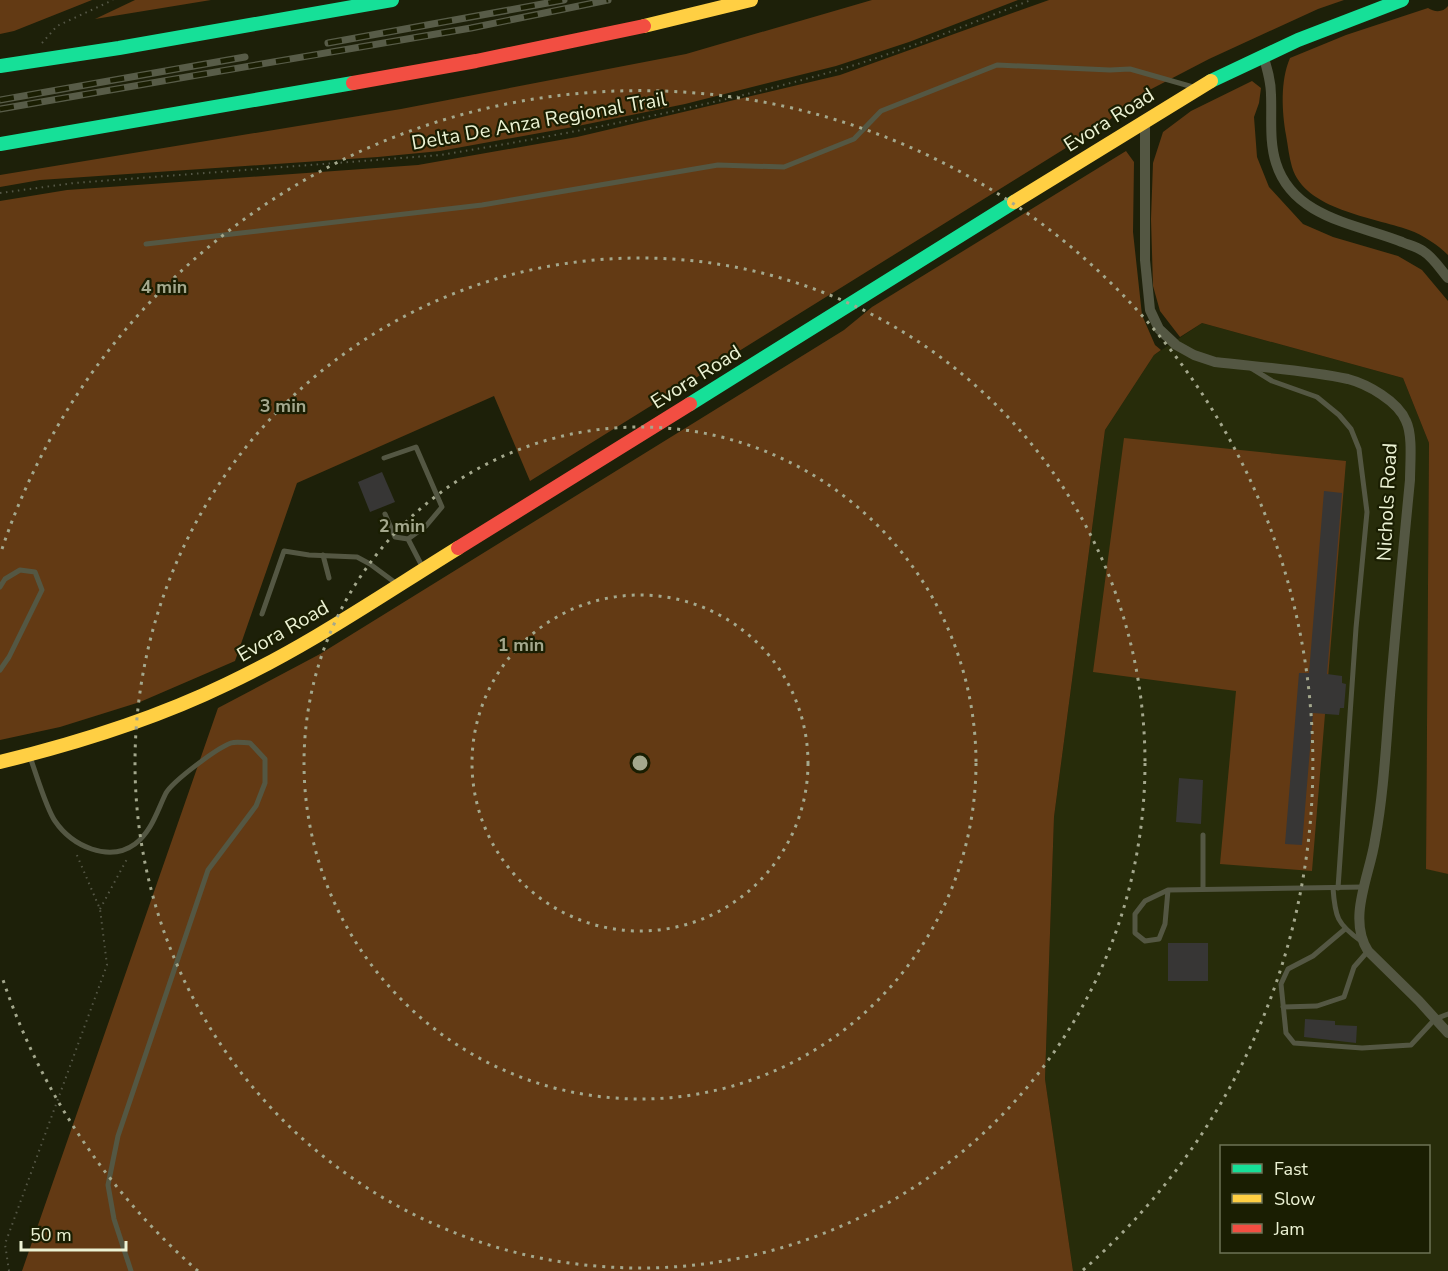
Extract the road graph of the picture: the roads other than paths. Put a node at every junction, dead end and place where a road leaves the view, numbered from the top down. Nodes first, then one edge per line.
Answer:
1 (392, 0) edge
2 (751, 0) edge
3 (1402, 0) edge
4 (1263, 55) junction
5 (0, 66) edge
6 (1198, 88) junction
7 (1145, 121) junction
8 (0, 144) edge
9 (146, 244) dead end
10 (1448, 278) edge
11 (1247, 366) junction
12 (384, 458) dead end
13 (385, 514) dead end
14 (408, 539) junction
15 (323, 555) junction
16 (423, 569) junction
17 (329, 578) dead end
18 (399, 585) junction
19 (0, 588) edge
20 (262, 614) dead end
21 (0, 670) edge
22 (30, 755) junction
23 (0, 762) edge
24 (1203, 835) dead end
25 (1364, 887) junction
26 (1336, 888) junction
27 (1203, 889) junction
28 (1168, 890) junction
29 (1345, 929) junction
30 (1365, 946) junction
31 (1283, 1007) junction
32 (1448, 1014) edge
33 (1435, 1018) junction
34 (1448, 1033) edge
35 (131, 1271) edge

1 - 5 main road
2 - 8 main road
3 - 4 main road, Evora Road
4 - 6 main road, Evora Road
4 - 10 street
6 - 7 main road, Evora Road
6 - 9 lane
7 - 11 street, Nichols Road
7 - 16 main road, Evora Road
11 - 25 street, Nichols Road
11 - 26 lane
12 - 14 lane
13 - 14 lane
14 - 16 lane
15 - 17 lane
15 - 18 lane
15 - 20 lane
16 - 18 main road, Evora Road
18 - 22 main road, Evora Road
19 - 21 lane
22 - 23 main road, Evora Road
22 - 35 lane
24 - 27 lane
25 - 26 lane
25 - 30 street, Nichols Road
26 - 27 lane
26 - 29 lane
27 - 28 lane
28 - 28 lane
29 - 30 lane
29 - 31 lane
30 - 31 lane
30 - 33 street
31 - 33 lane
32 - 33 lane
33 - 34 street

